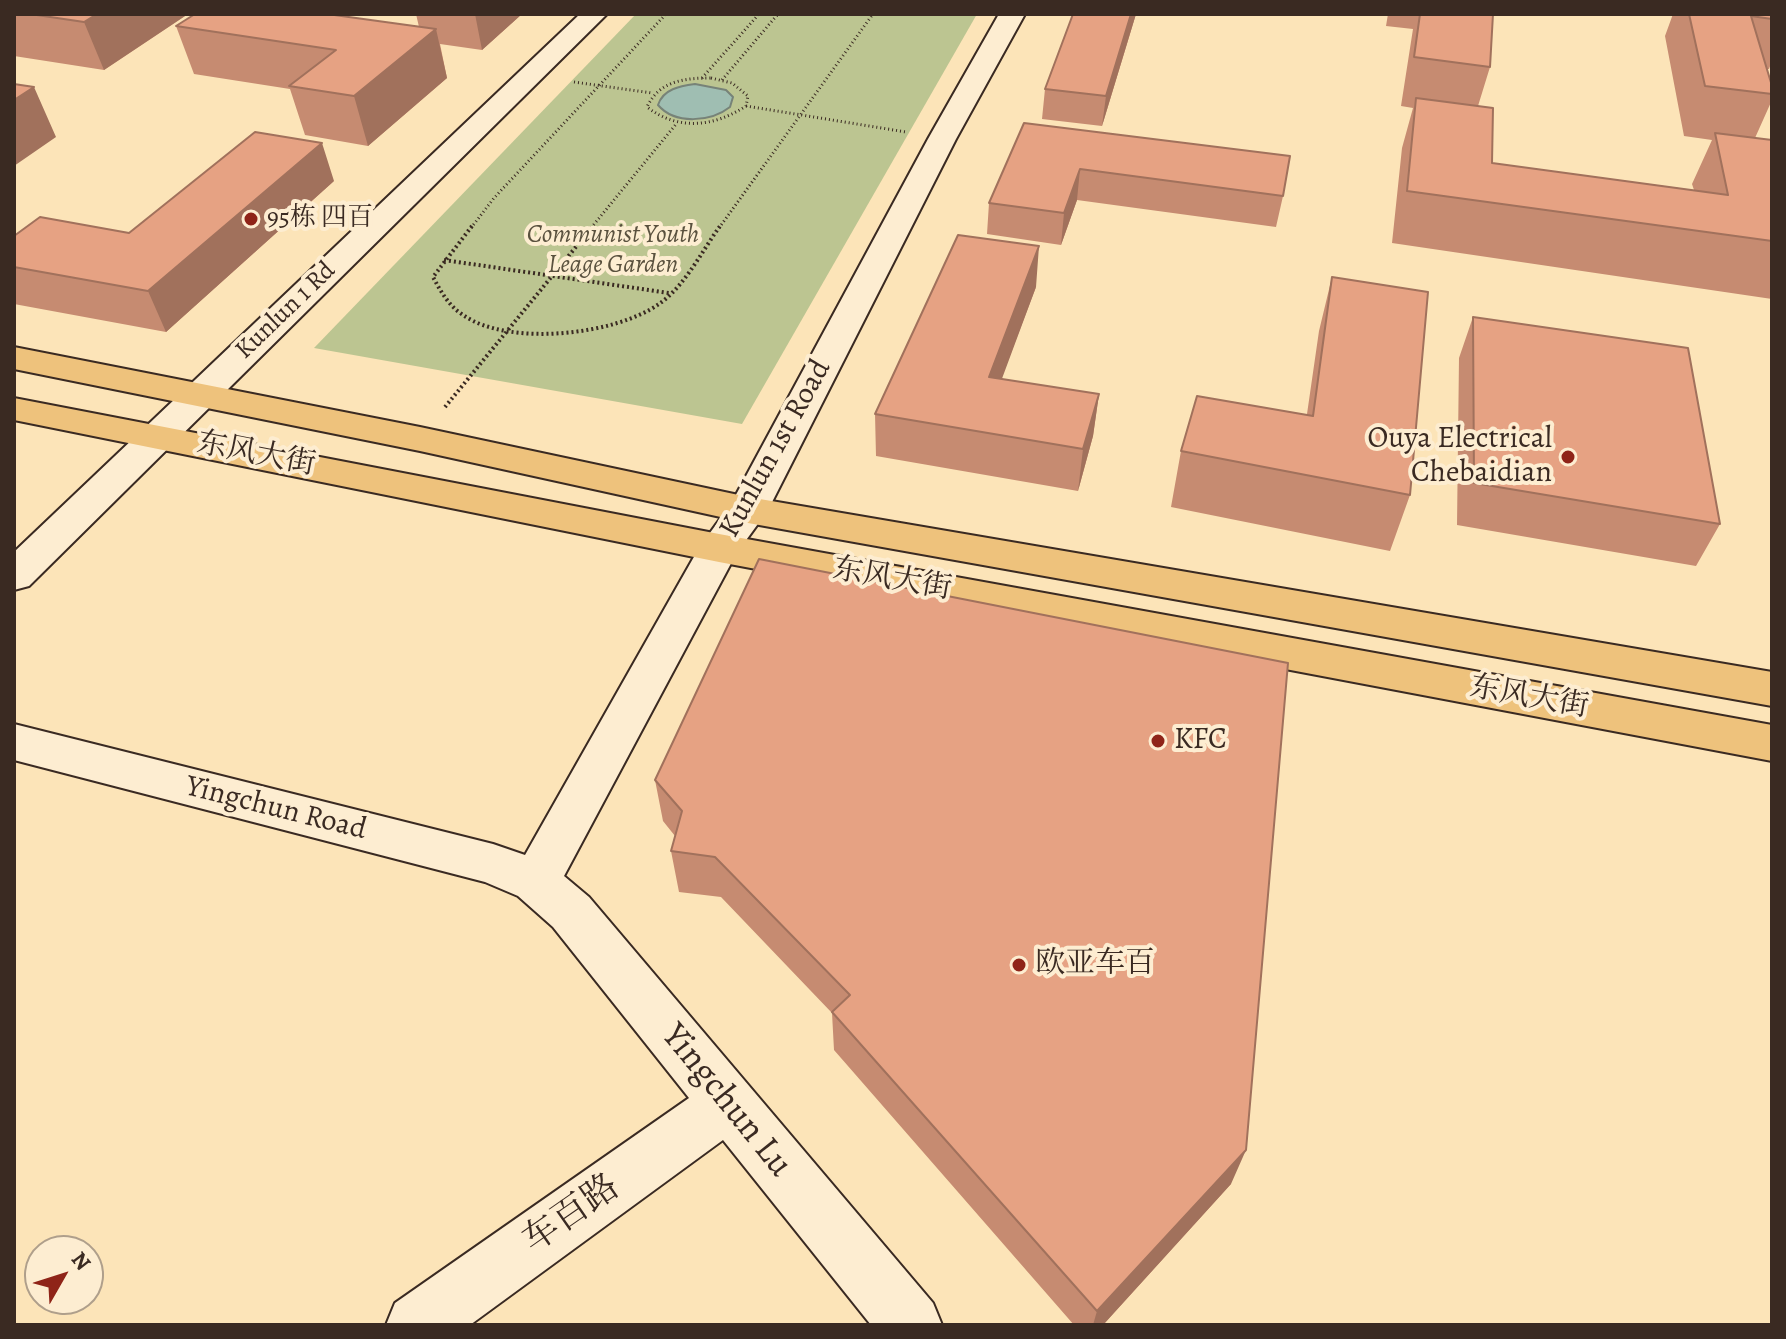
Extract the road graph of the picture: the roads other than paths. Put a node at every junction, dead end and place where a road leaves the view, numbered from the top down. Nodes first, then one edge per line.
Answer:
1 (594, 14) edge
2 (1012, 14) edge
3 (14, 358) edge
4 (199, 394) junction
5 (14, 409) edge
6 (157, 435) junction
7 (748, 510) junction
8 (719, 548) junction
9 (14, 576) edge
10 (1772, 689) edge
11 (14, 742) edge
12 (1772, 743) edge
13 (536, 881) junction
14 (727, 1104) junction
15 (417, 1325) edge
16 (911, 1325) edge

1 - 4 street, Kunlun 1 Rd
2 - 7 street, Kunlun 1st Road
3 - 4 main road, 东风大街
4 - 6 street, Kunlun 1 Rd
4 - 7 main road, 东风大街
5 - 6 main road, 东风大街
6 - 8 main road, 东风大街
6 - 9 street, Kunlun 1 Rd
7 - 8 street, Kunlun 1st Road
7 - 10 main road, 东风大街
8 - 12 main road, 东风大街
8 - 13 street, Kunlun 1st Road
11 - 13 street, Yingchun Road
13 - 14 street, Yingchun Lu
14 - 15 street, 车百路
14 - 16 street, Yingchun Lu

